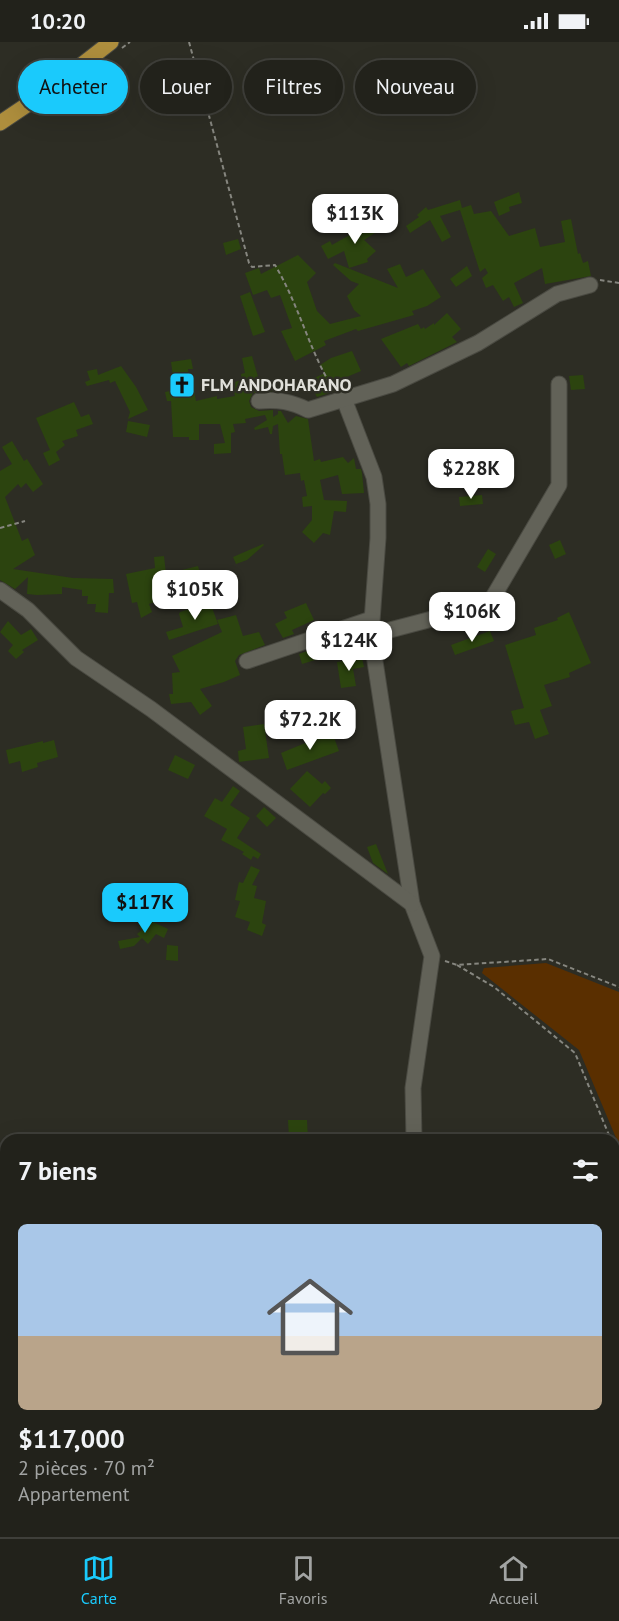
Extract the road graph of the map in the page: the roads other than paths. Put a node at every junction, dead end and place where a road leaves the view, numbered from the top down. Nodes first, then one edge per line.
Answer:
1 (111, 42) edge
2 (0, 123) edge
3 (590, 285) road end
4 (559, 384) dead end
5 (344, 399) junction
6 (259, 401) dead end
7 (0, 590) edge
8 (371, 619) junction
9 (371, 635) junction
10 (247, 661) dead end
11 (412, 904) junction
12 (414, 1134) edge

1 - 2 main road
3 - 5 street
4 - 9 street
5 - 6 street
5 - 8 street
7 - 11 street
8 - 9 street
8 - 10 street
9 - 11 street
11 - 12 street

